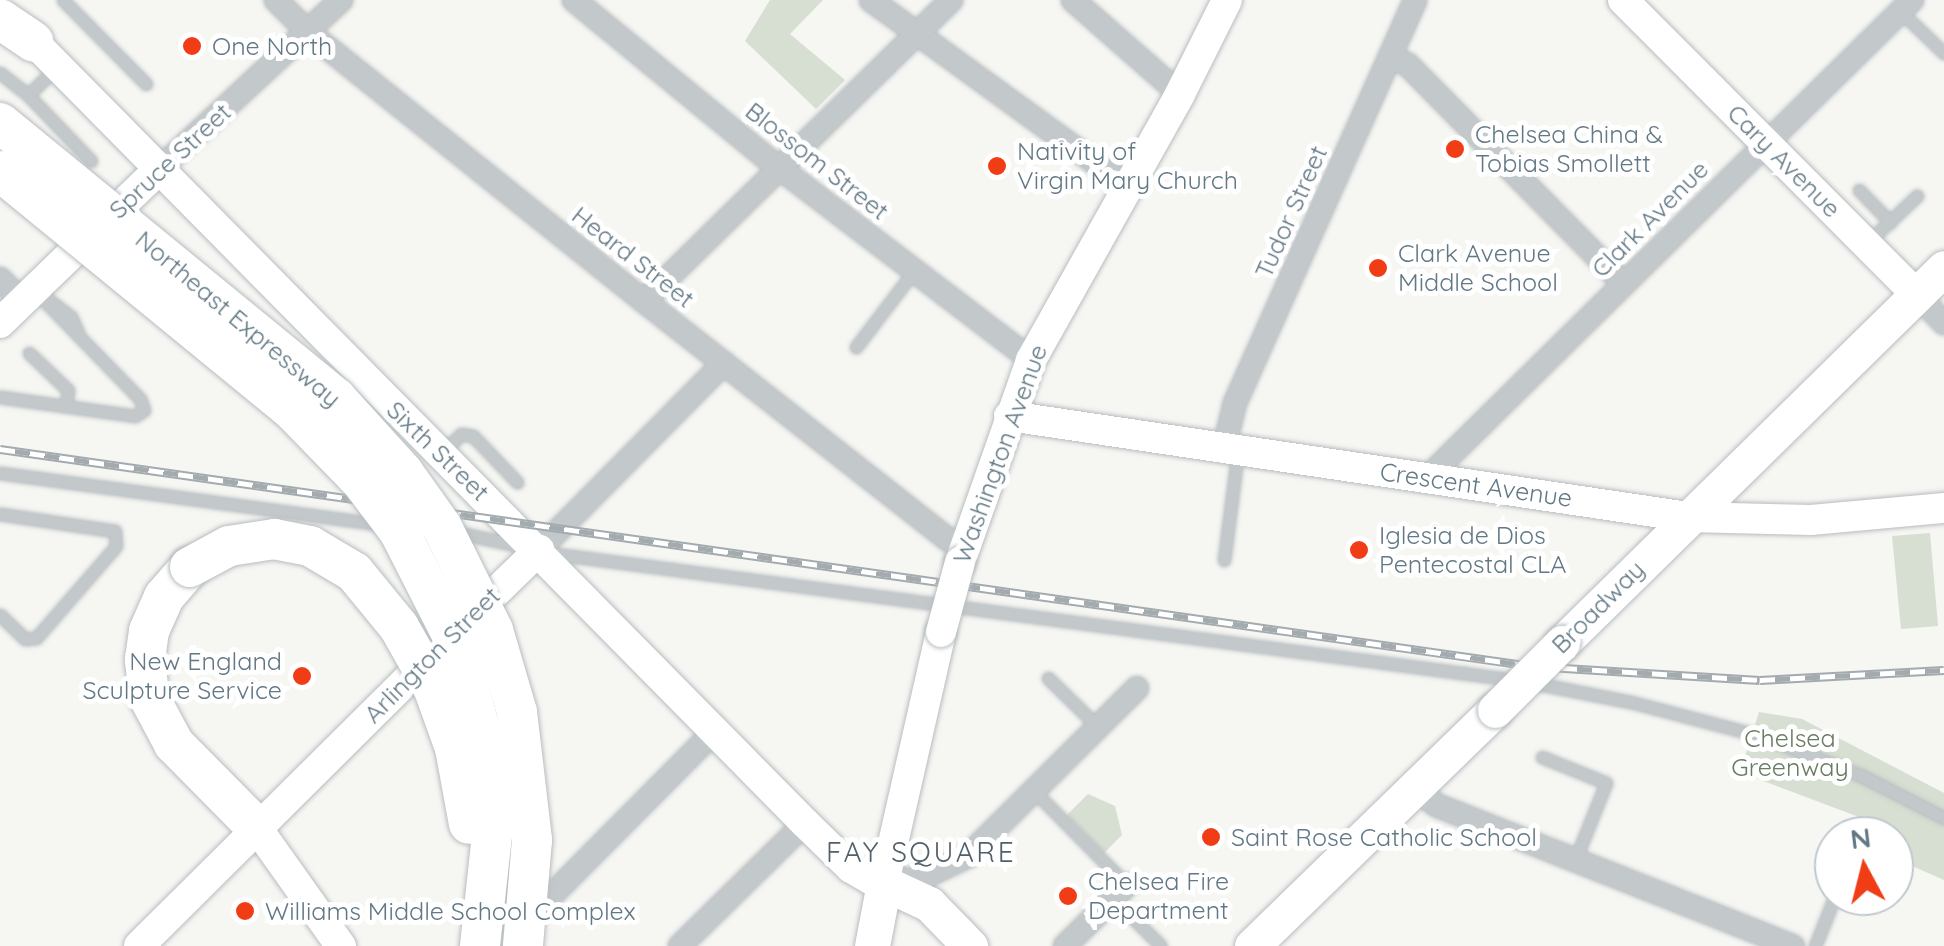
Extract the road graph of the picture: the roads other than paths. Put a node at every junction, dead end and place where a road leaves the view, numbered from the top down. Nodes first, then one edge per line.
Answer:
1 (63, 0) edge
2 (276, 0) edge
3 (341, 0) edge
4 (574, 0) edge
5 (871, 0) edge
6 (951, 0) edge
7 (1073, 0) edge
8 (1227, 0) edge
9 (1415, 0) edge
10 (1623, 0) edge
11 (1906, 6) edge
12 (0, 8) edge
13 (0, 19) edge
14 (308, 32) junction
15 (919, 32) junction
16 (1944, 53) edge
17 (46, 54) junction
18 (1390, 56) junction
19 (0, 73) edge
20 (146, 84) dead end
21 (1180, 94) junction
22 (28, 95) junction
23 (0, 123) edge
24 (1766, 143) junction
25 (91, 160) dead end
26 (780, 168) junction
27 (158, 170) junction
28 (0, 171) edge
29 (1128, 187) junction
30 (1860, 190) dead end
31 (1917, 196) dead end
32 (1890, 222) junction
33 (1867, 244) junction
34 (1944, 268) edge
35 (914, 272) junction
36 (0, 279) edge
37 (1624, 284) junction
38 (1917, 294) junction
39 (28, 296) junction
40 (644, 301) junction
41 (0, 323) edge
42 (1944, 323) edge
43 (856, 347) dead end
44 (28, 352) dead end
45 (1031, 360) junction
46 (724, 363) junction
47 (0, 396) edge
48 (66, 406) junction
49 (1009, 416) junction
50 (1231, 449) junction
51 (442, 453) junction
52 (0, 473) edge
53 (1427, 478) junction
54 (517, 482) dead end
55 (1944, 508) edge
56 (0, 514) edge
57 (1688, 517) junction
58 (538, 550) junction
59 (962, 554) junction
60 (1224, 560) dead end
61 (0, 615) edge
62 (1048, 678) dead end
63 (1138, 688) dead end
64 (1098, 727) junction
65 (715, 731) junction
66 (1542, 757) dead end
67 (1415, 790) junction
68 (1034, 791) junction
69 (1944, 818) edge
70 (805, 822) junction
71 (257, 828) junction
72 (1574, 860) junction
73 (884, 883) junction
74 (1120, 892) junction
75 (546, 901) dead end
76 (1827, 916) edge
77 (482, 933) edge
78 (870, 944) edge
79 (138, 946) edge
80 (342, 946) edge
81 (523, 946) edge
82 (680, 946) edge
83 (970, 946) edge
84 (1064, 946) edge
85 (1161, 946) edge
86 (1252, 946) edge
87 (1793, 946) edge
88 (1815, 946) edge

1 - 20 lane
2 - 14 street, Heard Street
3 - 14 street, Spruce Street
4 - 26 street, Blossom Street
5 - 15 street
6 - 15 street
7 - 21 street
8 - 21 street, Washington Avenue
9 - 18 street, Tudor Street
10 - 24 street, Cary Avenue
11 - 16 lane
11 - 24 street, Clark Avenue
12 - 17 street, Sixth Street
13 - 17 highway
14 - 27 street, Spruce Street
14 - 40 street, Heard Street
15 - 26 street
15 - 29 street
17 - 22 lane
17 - 27 street, Sixth Street
18 - 37 street
18 - 50 street, Tudor Street
19 - 22 lane
21 - 29 street, Washington Avenue
22 - 25 lane
23 - 81 highway, Northeast Expressway, bridge
24 - 33 street, Cary Avenue
24 - 37 street, Clark Avenue
26 - 35 street, Blossom Street
26 - 40 street
27 - 39 street, Spruce Street
27 - 51 street, Sixth Street
28 - 77 highway, Northeast Expressway, bridge
29 - 45 street, Washington Avenue
30 - 32 lane
31 - 32 lane
32 - 33 lane
33 - 38 street, Cary Avenue
34 - 38 main road, Broadway
35 - 43 lane
35 - 45 street, Blossom Street
36 - 39 street
37 - 53 street, Clark Avenue
38 - 42 street, Cary Avenue
38 - 57 main road, Broadway
39 - 41 street, Spruce Street
39 - 48 lane
40 - 46 street, Heard Street
44 - 48 lane
45 - 49 street, Washington Avenue
46 - 58 street, Arlington Street
46 - 59 street, Heard Street
47 - 48 lane
49 - 50 street, Crescent Avenue
49 - 59 street, Washington Avenue
50 - 53 street, Crescent Avenue
50 - 60 lane
51 - 54 lane
51 - 58 street, Sixth Street
52 - 58 lane
53 - 57 street, Crescent Avenue
55 - 57 street, Crescent Avenue
56 - 61 lane
57 - 67 main road, Broadway, bridge
58 - 65 street, Sixth Street
58 - 69 lane
58 - 71 street, Arlington Street
59 - 73 street, Washington Avenue, bridge
62 - 64 lane
63 - 64 street
64 - 68 street
65 - 70 street, Sixth Street
65 - 75 street
66 - 72 lane
67 - 72 street
67 - 86 main road, Broadway
68 - 73 street
68 - 74 lane
70 - 73 street, Sixth Street
70 - 82 street
71 - 77 highway, bridge
71 - 79 street, Arlington Street
71 - 80 street
72 - 87 street
73 - 78 main road, Washington Avenue
73 - 83 main road
74 - 84 street
74 - 85 lane
76 - 88 lane

